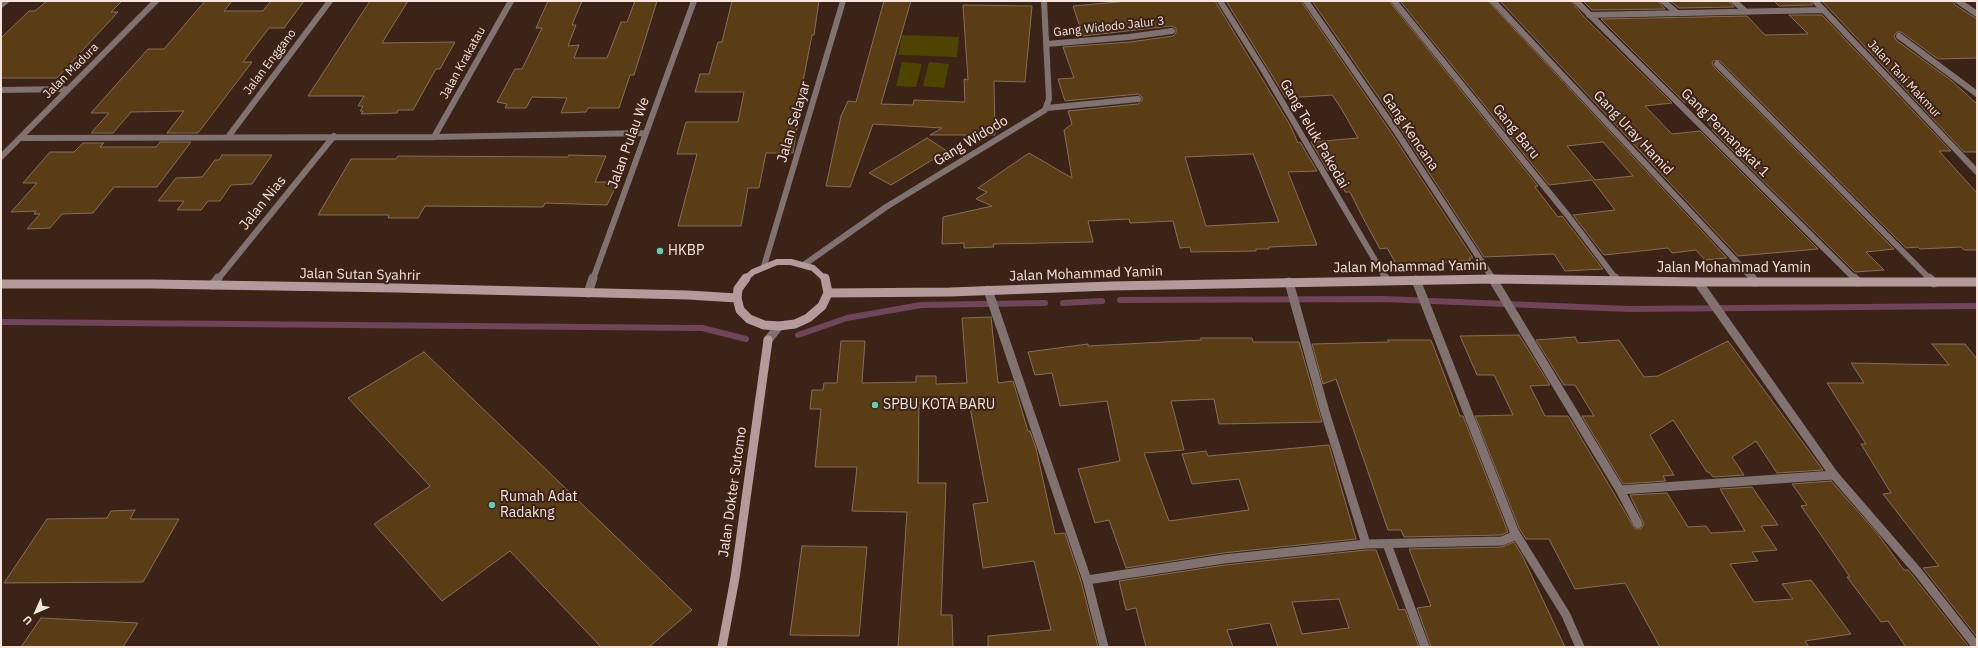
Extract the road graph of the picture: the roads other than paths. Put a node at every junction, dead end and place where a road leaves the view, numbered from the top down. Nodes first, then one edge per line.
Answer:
1 (6, 1) edge
2 (156, 1) edge
3 (330, 1) edge
4 (511, 1) edge
5 (694, 1) edge
6 (843, 1) edge
7 (1044, 1) edge
8 (1220, 1) edge
9 (1306, 1) edge
10 (1394, 1) edge
11 (1493, 1) edge
12 (1576, 1) edge
13 (1664, 1) edge
14 (1734, 1) edge
15 (1815, 1) edge
16 (1958, 1) edge
17 (1, 5) edge
18 (1824, 10) junction
19 (1745, 11) junction
20 (1676, 12) junction
21 (1977, 14) edge
22 (1589, 15) junction
23 (1172, 31) dead end
24 (1899, 36) dead end
25 (1047, 44) junction
26 (1718, 64) dead end
27 (1, 90) edge
28 (68, 90) junction
29 (1977, 94) edge
30 (1138, 99) dead end
31 (1047, 108) junction
32 (646, 133) junction
33 (334, 136) junction
34 (228, 137) junction
35 (434, 137) junction
36 (20, 138) junction
37 (1, 157) edge
38 (1977, 172) edge
39 (769, 250) junction
40 (818, 253) junction
41 (777, 262) junction
42 (805, 264) junction
43 (764, 266) junction
44 (813, 268) junction
45 (1493, 279) junction
46 (1386, 280) junction
47 (1616, 280) junction
48 (1416, 281) junction
49 (1289, 282) junction
50 (1698, 282) junction
51 (1755, 282) junction
52 (1858, 282) junction
53 (1977, 282) edge
54 (1934, 283) junction
55 (1, 284) edge
56 (213, 285) junction
57 (738, 289) junction
58 (989, 291) junction
59 (588, 293) junction
60 (827, 296) junction
61 (719, 297) junction
62 (737, 298) junction
63 (764, 325) junction
64 (779, 326) junction
65 (768, 340) junction
66 (1834, 475) junction
67 (1620, 490) junction
68 (1638, 524) dead end
69 (1514, 531) junction
70 (1366, 544) junction
71 (1387, 544) junction
72 (1088, 580) junction
73 (722, 647) edge
74 (1104, 647) edge
75 (1425, 647) edge
76 (1580, 647) edge
77 (1977, 647) edge

1 - 17 street
2 - 28 street, Jalan Madura
3 - 34 street, Jalan Enggano
4 - 35 street, Jalan Krakatau
5 - 32 street, Jalan Pulau We
6 - 39 street, Jalan Selayar
7 - 25 street
8 - 46 street, Gang Teluk Pakedai
9 - 45 street, Gang Kencana
10 - 47 street, Gang Baru
11 - 51 street, Gang Uray Hamid
12 - 22 street, Gang Pemangkat 1
13 - 20 street
14 - 19 street
15 - 18 street, Jalan Tani Makmur
16 - 21 street
18 - 19 street
18 - 38 street, Jalan Tani Makmur
19 - 20 street
20 - 22 street
22 - 52 street, Gang Pemangkat 1
23 - 25 street, Gang Widodo Jalur 3
24 - 29 street
25 - 31 street
26 - 54 street
27 - 28 street
28 - 36 street, Jalan Madura
30 - 31 street
31 - 40 street, Gang Widodo
32 - 35 street
32 - 59 street, Jalan Pulau We
33 - 34 street
33 - 35 street
33 - 56 street, Jalan Nias
34 - 36 street
36 - 37 street, Jalan Madura
39 - 41 street
39 - 43 street, Jalan Selayar
40 - 42 street, Gang Widodo
40 - 44 street
41 - 42 street
41 - 43 street
42 - 44 street
43 - 57 street
44 - 60 street
45 - 47 street, Jalan Mohammad Yamin
45 - 48 street, Jalan Mohammad Yamin
45 - 67 street, Gang Kencana
46 - 48 street, Jalan Mohammad Yamin
46 - 49 street, Jalan Mohammad Yamin
47 - 50 street, Jalan Mohammad Yamin
48 - 69 street
49 - 58 street, Jalan Mohammad Yamin
49 - 70 street
50 - 51 street, Jalan Mohammad Yamin
50 - 66 street
51 - 52 street, Jalan Mohammad Yamin
52 - 54 street, Jalan Mohammad Yamin
53 - 54 street, Jalan Mohammad Yamin
55 - 56 street, Jalan Sutan Syahrir
56 - 59 street, Jalan Sutan Syahrir
57 - 61 street
57 - 62 street
58 - 60 street, Jalan Mohammad Yamin
58 - 72 street
59 - 61 street, Jalan Sutan Syahrir
60 - 64 street
61 - 62 street, Jalan Sutan Syahrir
62 - 63 street
63 - 64 street
63 - 65 street
64 - 65 street
65 - 73 street, Jalan Dokter Sutomo
66 - 67 street
66 - 77 street
67 - 68 street, Gang Kencana
69 - 71 street
69 - 76 street
70 - 71 street
70 - 72 street
71 - 75 street
72 - 74 street

